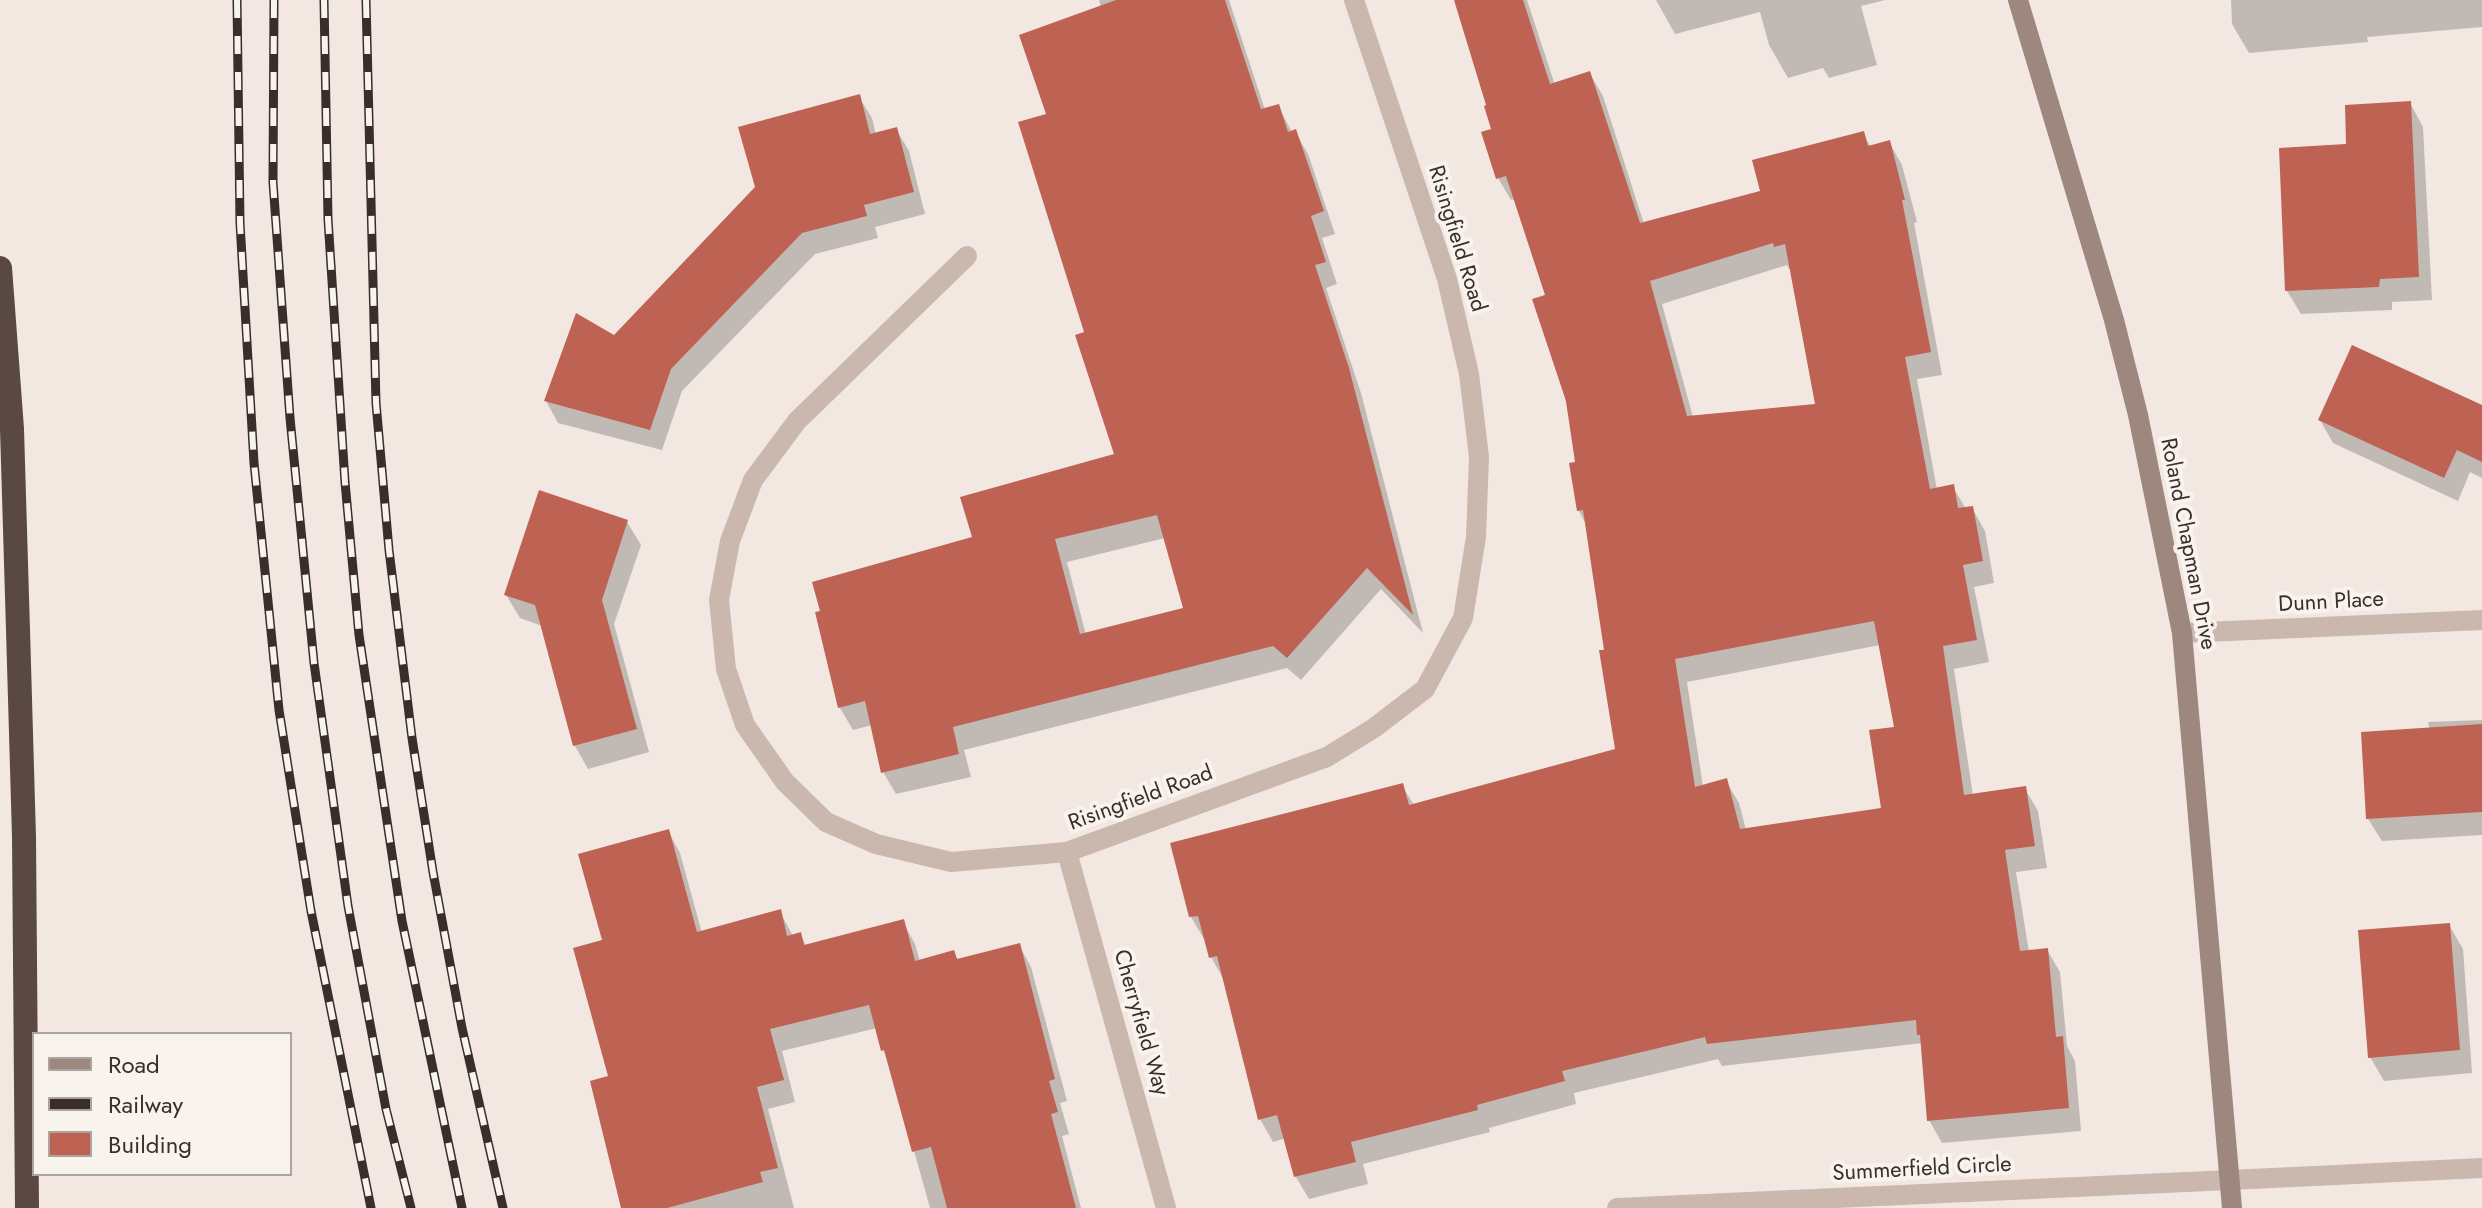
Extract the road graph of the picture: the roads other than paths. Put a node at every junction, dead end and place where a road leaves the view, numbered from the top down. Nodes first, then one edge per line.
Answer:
1 (1354, 0) edge
2 (2018, 0) edge
3 (967, 256) dead end
4 (0, 268) edge
5 (2482, 620) edge
6 (2182, 633) junction
7 (1067, 852) junction
8 (2482, 1168) edge
9 (2230, 1180) junction
10 (27, 1208) edge
11 (1166, 1208) edge
12 (1617, 1208) edge
13 (2232, 1208) edge

1 - 7 street, Risingfield Road
2 - 6 street, Roland Chapman Drive
3 - 7 street, Risingfield Road
4 - 10 highway
5 - 6 street, Dunn Place
6 - 9 street, Roland Chapman Drive
7 - 11 street, Cherryfield Way
8 - 9 street, Summerfield Circle
9 - 12 street, Summerfield Circle
9 - 13 street, Roland Chapman Drive

